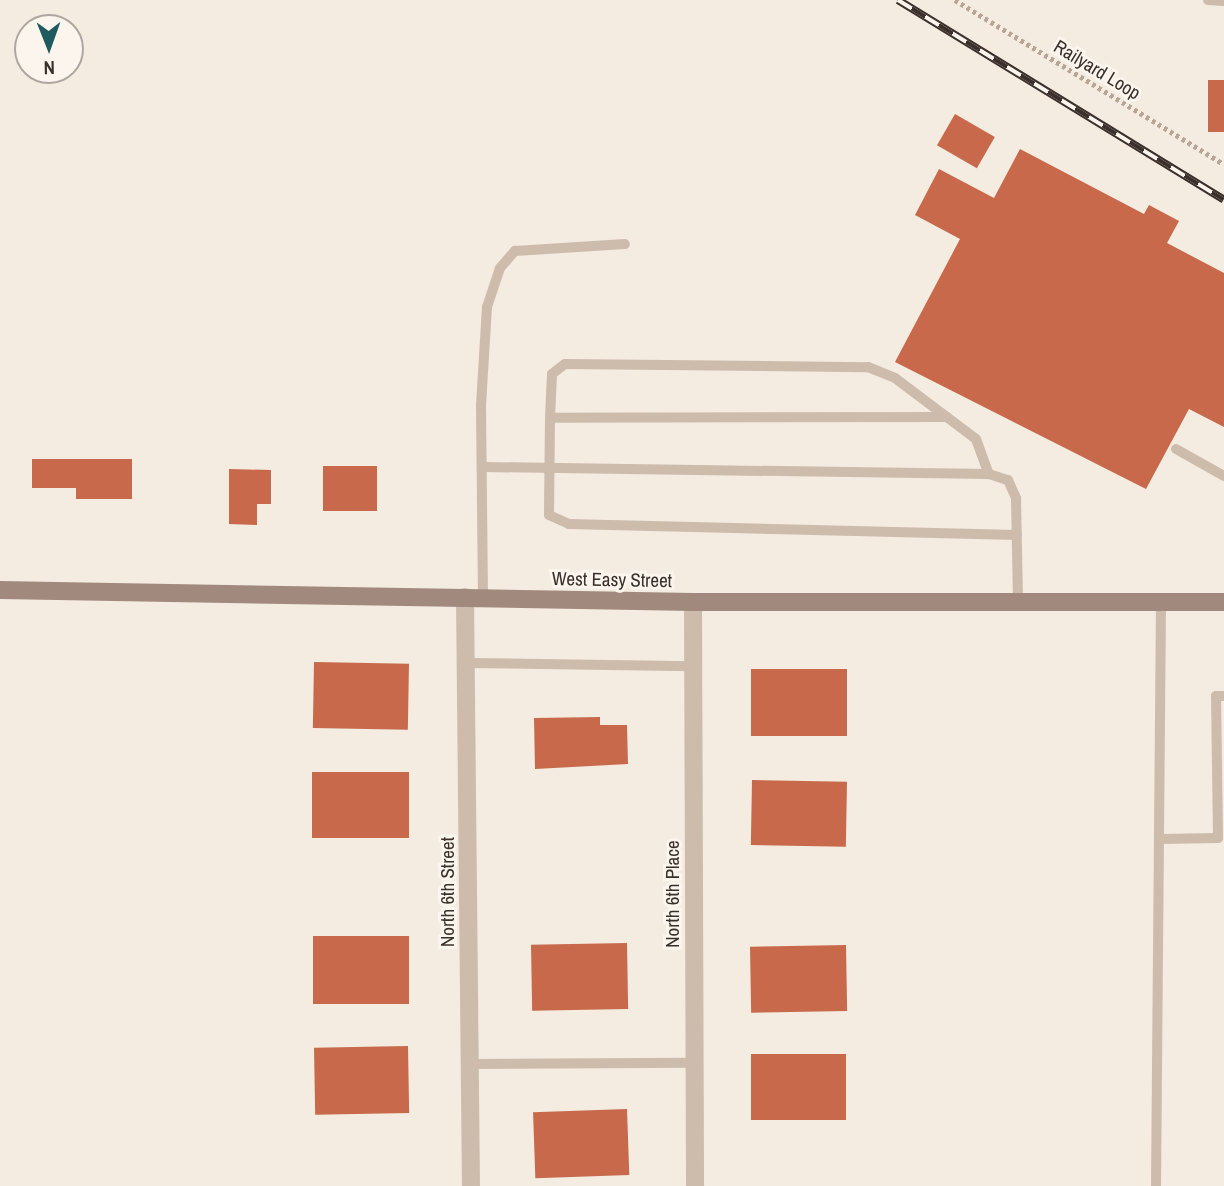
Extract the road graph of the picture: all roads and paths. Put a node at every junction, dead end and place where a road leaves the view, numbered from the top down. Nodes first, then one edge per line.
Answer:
1 (955, 0) edge
2 (1208, 0) edge
3 (1224, 1) edge
4 (1224, 164) edge
5 (625, 244) dead end
6 (947, 417) junction
7 (550, 418) junction
8 (1176, 449) dead end
9 (482, 467) junction
10 (547, 468) junction
11 (989, 474) junction
12 (1224, 476) edge
13 (1017, 535) junction
14 (0, 590) edge
15 (474, 598) junction
16 (1018, 598) junction
17 (1161, 600) junction
18 (693, 602) junction
19 (1224, 602) edge
20 (468, 663) junction
21 (693, 666) junction
22 (1224, 696) edge
23 (1159, 839) junction
24 (695, 1063) junction
25 (470, 1064) junction
26 (471, 1186) edge
27 (695, 1186) edge
28 (1156, 1186) edge

1 - 4 path, Railyard Loop
2 - 3 lane
5 - 9 lane
6 - 7 lane
6 - 7 lane
6 - 11 lane
7 - 10 lane
8 - 12 lane
9 - 10 lane
9 - 15 lane
10 - 11 lane
10 - 13 lane
11 - 13 lane
13 - 16 lane
14 - 15 street, West Easy Street
15 - 18 street, West Easy Street
15 - 20 street, North 6th Street
16 - 17 street, West Easy Street
16 - 18 street, West Easy Street
17 - 19 street, West Easy Street
17 - 23 lane
18 - 21 street, North 6th Place
20 - 21 lane
20 - 25 street, North 6th Street
21 - 24 street, North 6th Place
22 - 23 lane
23 - 28 lane
24 - 25 lane
24 - 27 street, North 6th Place
25 - 26 street, North 6th Street

